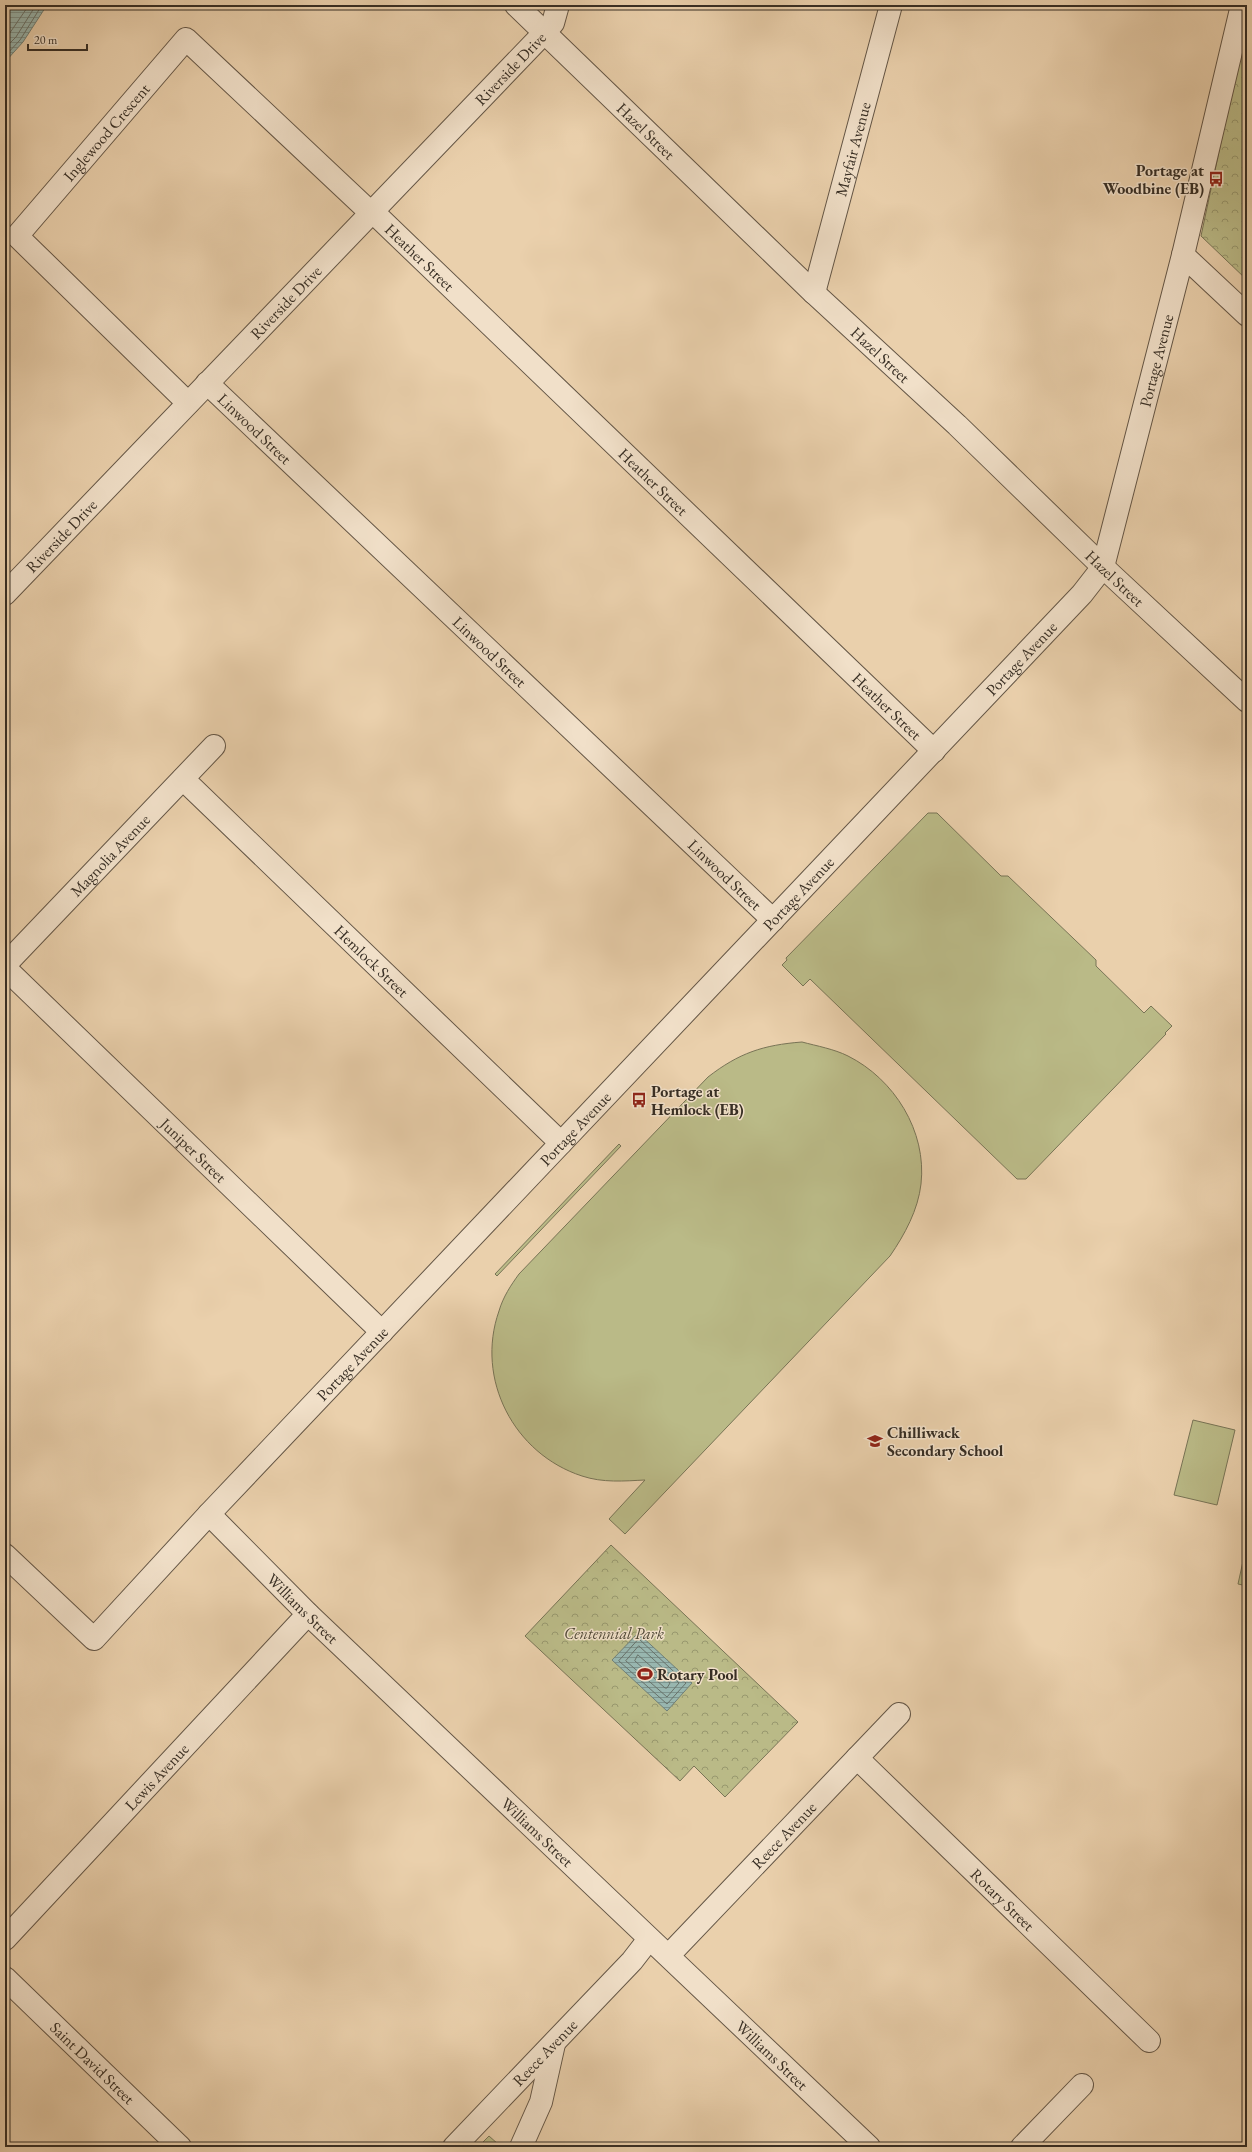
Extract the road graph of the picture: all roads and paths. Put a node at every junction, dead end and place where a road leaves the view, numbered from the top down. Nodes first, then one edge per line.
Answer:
1 (516, 5) edge
2 (558, 5) edge
3 (891, 5) edge
4 (1242, 5) edge
5 (544, 33) junction
6 (372, 212) junction
7 (1183, 255) junction
8 (814, 294) junction
9 (1247, 315) edge
10 (207, 383) junction
11 (188, 403) junction
12 (1103, 567) junction
13 (5, 594) edge
14 (1247, 701) edge
15 (214, 746) dead end
16 (934, 751) junction
17 (183, 779) junction
18 (773, 920) junction
19 (5, 966) edge
20 (561, 1143) junction
21 (382, 1332) junction
22 (209, 1514) junction
23 (5, 1555) edge
24 (308, 1614) junction
25 (898, 1714) dead end
26 (857, 1758) junction
27 (5, 1939) edge
28 (649, 1939) junction
29 (669, 1956) junction
30 (5, 1978) edge
31 (1149, 2040) dead end
32 (554, 2044) junction
33 (1082, 2085) dead end
34 (180, 2147) edge
35 (454, 2147) edge
36 (521, 2147) edge
37 (869, 2147) edge
38 (1022, 2147) edge

1 - 5 street, Hazel Street
2 - 5 street, Riverside Drive
3 - 8 street, Mayfair Avenue
4 - 7 street, Portage Avenue
5 - 6 street, Riverside Drive
5 - 8 street, Hazel Street
6 - 10 street, Riverside Drive
6 - 11 street, Inglewood Crescent
6 - 16 street, Heather Street
7 - 9 street
7 - 12 street, Portage Avenue
8 - 12 street, Hazel Street
10 - 11 street, Riverside Drive
10 - 18 street, Linwood Street
11 - 13 street, Riverside Drive
12 - 14 street, Hazel Street
12 - 16 street, Portage Avenue
15 - 17 street, Magnolia Avenue
16 - 18 street, Portage Avenue
17 - 19 street, Magnolia Avenue
17 - 20 street, Hemlock Street
18 - 20 street, Portage Avenue
19 - 21 street, Juniper Street
20 - 21 street, Portage Avenue
21 - 22 street, Portage Avenue
22 - 23 street, Portage Avenue
22 - 24 street, Williams Street
24 - 27 street, Lewis Avenue
24 - 28 street, Williams Street
25 - 26 street, Reece Avenue
26 - 29 street, Reece Avenue
26 - 31 street, Rotary Street
28 - 29 street, Williams Street
28 - 32 street, Reece Avenue
29 - 37 street, Williams Street
30 - 34 street, Saint David Street
32 - 35 street, Reece Avenue
32 - 36 street
33 - 38 street

